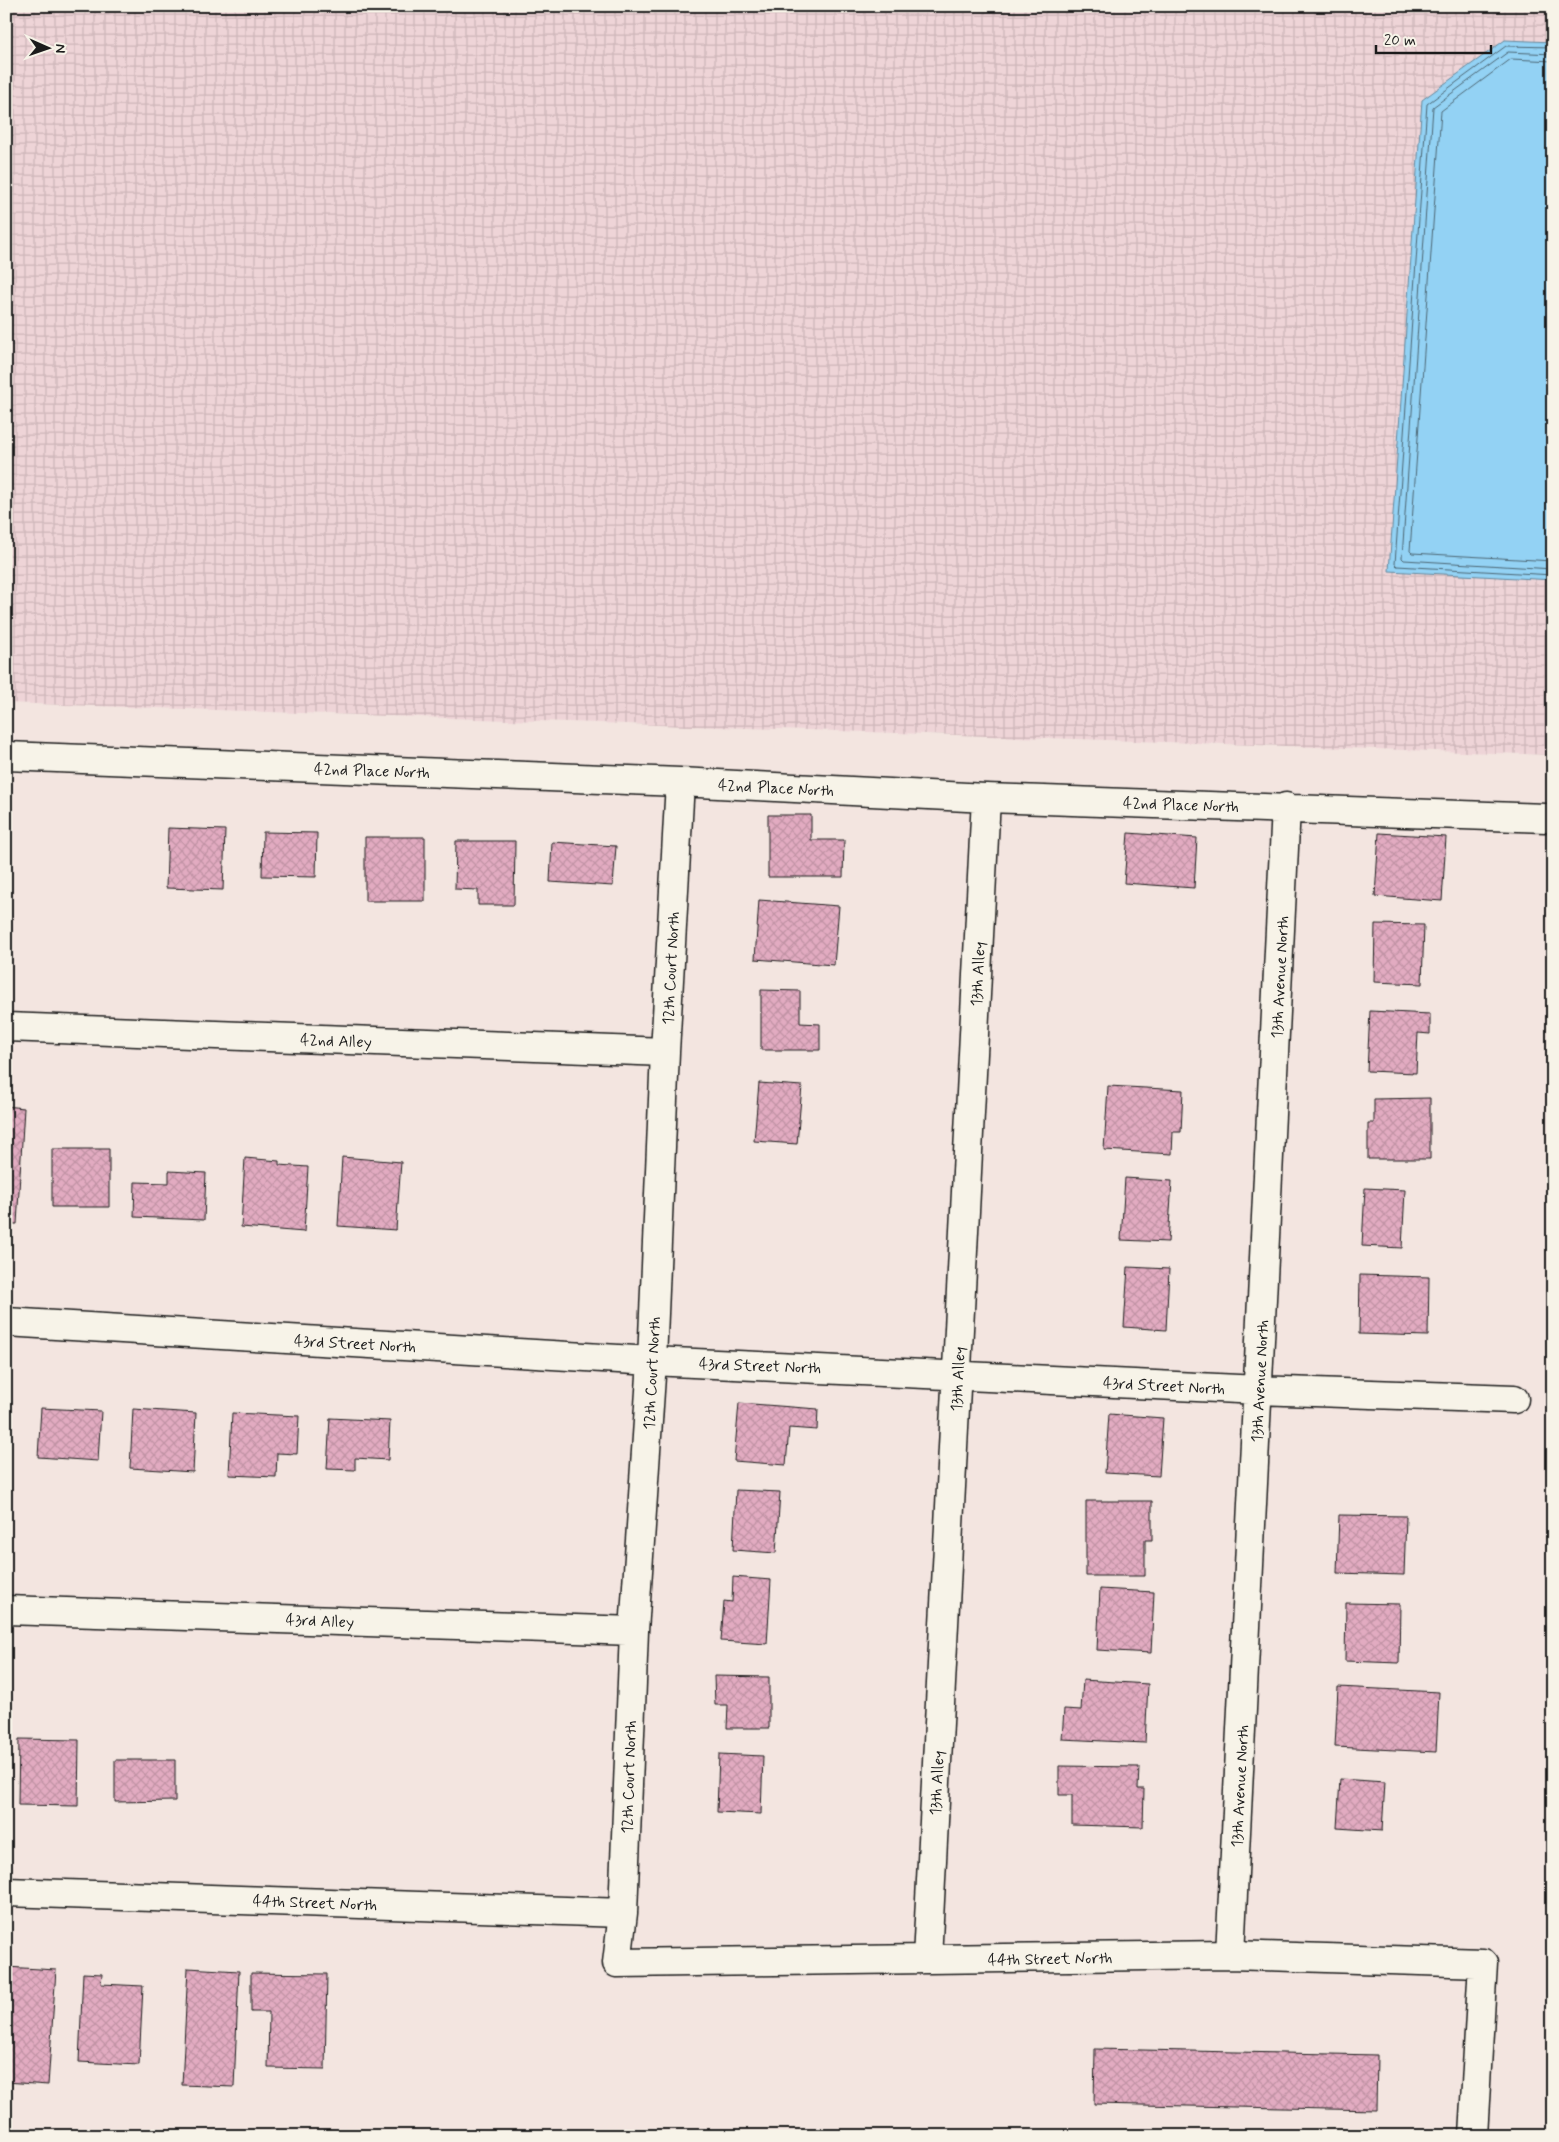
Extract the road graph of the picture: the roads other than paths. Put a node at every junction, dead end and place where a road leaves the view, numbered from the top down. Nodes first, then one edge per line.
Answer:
1 (6, 756) edge
2 (680, 782) junction
3 (986, 798) junction
4 (1286, 808) junction
5 (1546, 818) dead end
6 (6, 1028) edge
7 (665, 1052) junction
8 (6, 1322) edge
9 (652, 1361) junction
10 (957, 1374) junction
11 (1259, 1390) junction
12 (1514, 1399) dead end
13 (6, 1610) edge
14 (634, 1631) junction
15 (6, 1892) edge
16 (623, 1913) junction
17 (1230, 1955) junction
18 (926, 1959) junction
19 (618, 1963) joint
20 (1473, 2136) edge

1 - 2 street, 42nd Place North
2 - 3 street, 42nd Place North
2 - 7 street, 12th Court North
3 - 4 street, 42nd Place North
3 - 10 street, 13th Alley
4 - 5 street, 42nd Place North
4 - 11 street, 13th Avenue North
6 - 7 street, 42nd Alley
7 - 9 street, 12th Court North
8 - 9 street, 43rd Street North
9 - 10 street, 43rd Street North
9 - 14 street, 12th Court North
10 - 11 street, 43rd Street North
10 - 18 street, 13th Alley
11 - 12 street, 43rd Street North
11 - 17 street, 13th Avenue North
13 - 14 street, 43rd Alley
14 - 16 street, 12th Court North
15 - 16 street, 44th Street North
16 - 19 street, 12th Court North
17 - 18 street, 44th Street North
17 - 20 street, 44th Street North
18 - 19 street, 44th Street North

